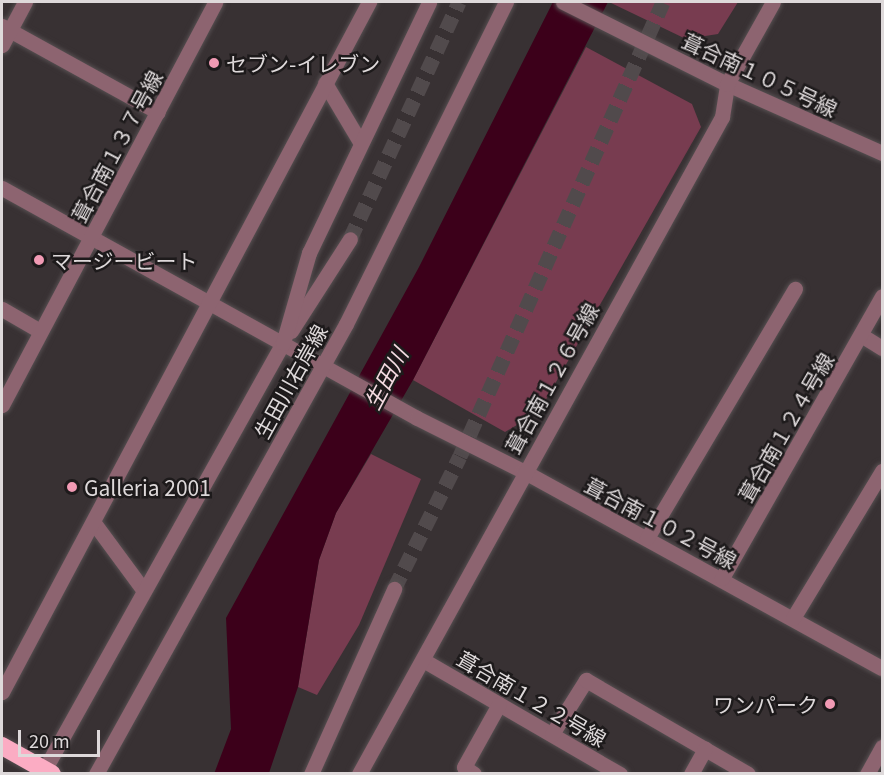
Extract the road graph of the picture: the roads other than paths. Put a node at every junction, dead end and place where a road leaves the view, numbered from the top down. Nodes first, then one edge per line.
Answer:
1 (25, 2) edge
2 (215, 2) edge
3 (369, 2) edge
4 (429, 2) edge
5 (506, 2) edge
6 (563, 2) edge
7 (773, 2) edge
8 (5, 28) edge
9 (2, 45) edge
10 (326, 83) junction
11 (727, 84) junction
12 (158, 112) junction
13 (360, 142) junction
14 (882, 153) edge
15 (2, 188) edge
16 (92, 236) junction
17 (350, 239) tunnel mouth
18 (795, 289) dead end
19 (882, 296) edge
20 (212, 302) junction
21 (2, 309) edge
22 (40, 331) junction
23 (861, 335) junction
24 (283, 343) junction
25 (882, 348) edge
26 (322, 365) junction
27 (2, 405) edge
28 (523, 471) junction
29 (882, 471) edge
30 (94, 523) junction
31 (647, 538) junction
32 (722, 578) junction
33 (142, 588) junction
34 (394, 589) tunnel mouth
35 (793, 618) junction
36 (423, 660) junction
37 (882, 668) edge
38 (2, 692) edge
39 (499, 704) junction
40 (552, 734) junction
41 (2, 746) edge
42 (882, 747) edge
43 (705, 749) junction
44 (46, 772) edge
45 (96, 774) edge
46 (311, 774) edge
47 (359, 774) edge
48 (474, 774) edge
49 (620, 774) edge
50 (691, 774) edge
51 (748, 774) edge
52 (867, 774) edge

1 - 8 street
2 - 12 street, 葺合南１３７号線
3 - 10 street
4 - 13 street, 生田川右岸線
5 - 26 street, 生田川右岸線
6 - 11 street, 葺合南１０５号線
7 - 11 street, 葺合南１２６号線
8 - 9 street
8 - 12 street
10 - 13 street
10 - 20 street
11 - 14 street, 葺合南１０５号線
11 - 28 street, 葺合南１２６号線
12 - 16 street, 葺合南１３７号線
13 - 24 street, 生田川右岸線
15 - 16 street, 葺合南１０２号線
16 - 20 street, 葺合南１０２号線
16 - 22 street, 葺合南１３７号線
17 - 24 street
18 - 31 street
19 - 23 street, 葺合南１２４号線
20 - 24 street, 葺合南１０２号線
20 - 30 street
21 - 22 street
22 - 27 street, 葺合南１３７号線
23 - 25 street
23 - 32 street, 葺合南１２４号線
24 - 26 street, 葺合南１０２号線
24 - 33 street, 生田川右岸線
26 - 28 street, 葺合南１０２号線
26 - 45 street, 生田川右岸線
28 - 31 street, 葺合南１０２号線
28 - 36 street, 葺合南１２６号線
29 - 35 street
30 - 33 street
30 - 38 street
31 - 32 street, 葺合南１０２号線
32 - 35 street, 葺合南１０２号線
33 - 44 street, 生田川右岸線
34 - 46 street
35 - 37 street, 葺合南１０２号線
36 - 39 street, 葺合南１２２号線
36 - 47 street, 葺合南１２６号線
39 - 40 street, 葺合南１２２号線
39 - 48 street
40 - 43 street
40 - 49 street, 葺合南１２２号線
41 - 44 highway
42 - 52 street
43 - 50 street
43 - 51 street

